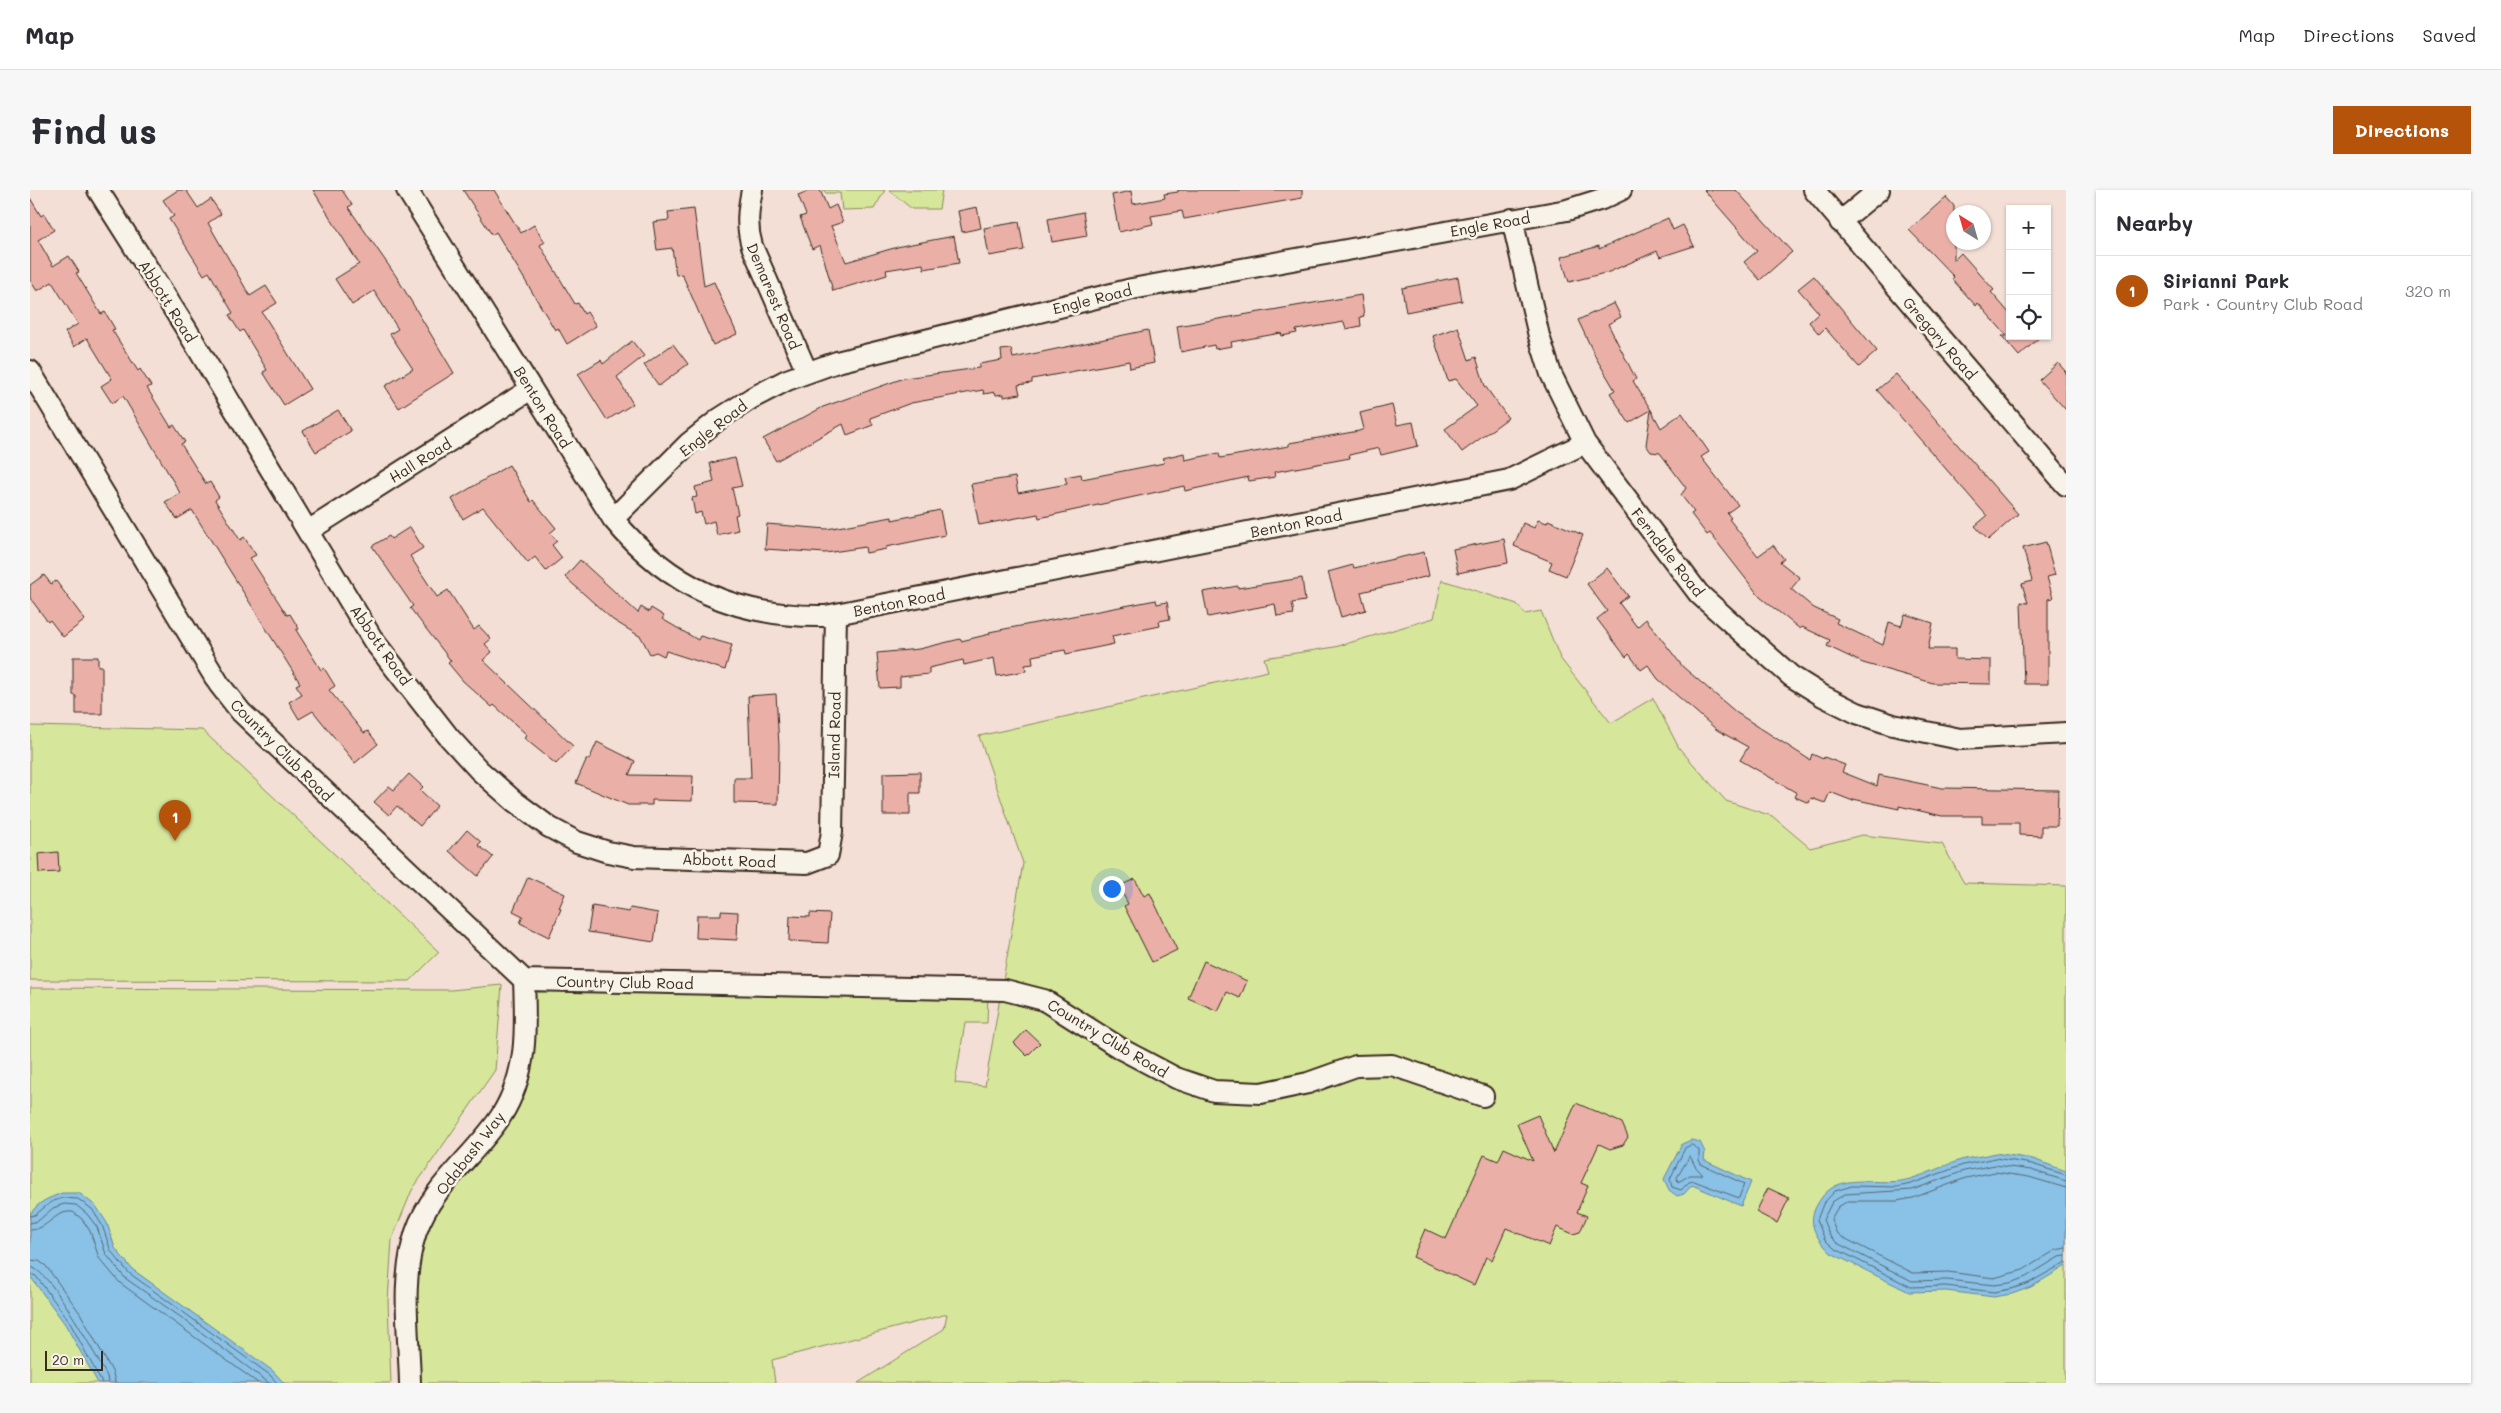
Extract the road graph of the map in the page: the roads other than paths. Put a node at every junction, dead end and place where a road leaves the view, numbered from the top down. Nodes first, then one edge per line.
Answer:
1 (98, 190) edge
2 (407, 190) edge
3 (752, 190) edge
4 (1621, 190) edge
5 (1814, 190) edge
6 (1878, 190) edge
7 (1512, 219) junction
8 (1840, 222) junction
9 (30, 371) edge
10 (807, 372) junction
11 (531, 389) junction
12 (1585, 443) junction
13 (2066, 485) edge
14 (613, 519) junction
15 (308, 531) junction
16 (836, 614) junction
17 (2066, 733) edge
18 (828, 855) joint
19 (524, 980) junction
20 (1483, 1096) dead end
21 (410, 1383) edge

1 - 15 street, Abbott Road
2 - 11 street, Benton Road
3 - 10 street, Demarest Road
4 - 7 street, Engle Road
5 - 8 street, Gregory Road
6 - 8 street
7 - 10 street, Engle Road
7 - 12 street, Ferndale Road
8 - 13 street, Gregory Road
9 - 19 street, Country Club Road
10 - 14 street, Engle Road
11 - 14 street, Benton Road
11 - 15 street, Hall Road
12 - 16 street, Benton Road
12 - 17 street, Ferndale Road
14 - 16 street, Benton Road
15 - 18 street, Abbott Road
16 - 18 street, Island Road
19 - 20 street, Country Club Road
19 - 21 street, Odabash Way

